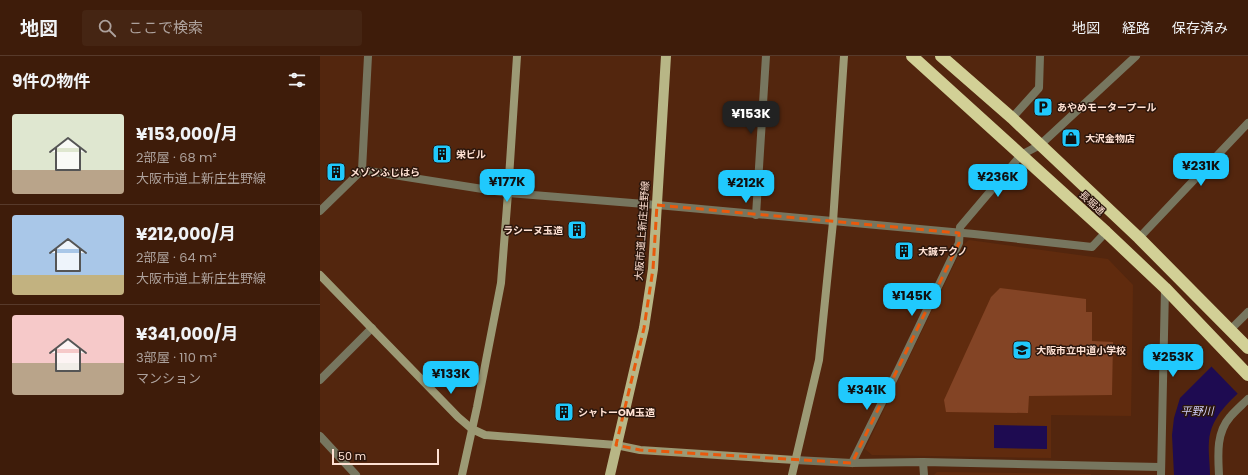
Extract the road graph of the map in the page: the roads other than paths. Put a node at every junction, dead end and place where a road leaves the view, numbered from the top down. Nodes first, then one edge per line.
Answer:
1 (368, 56) edge
2 (517, 56) edge
3 (666, 56) edge
4 (766, 56) edge
5 (844, 56) edge
6 (912, 56) edge
7 (1040, 56) edge
8 (1136, 56) edge
9 (944, 57) edge
10 (1012, 118) junction
11 (1248, 123) edge
12 (1040, 145) junction
13 (1021, 155) junction
14 (362, 170) junction
15 (508, 193) junction
16 (657, 205) junction
17 (320, 211) edge
18 (756, 215) junction
19 (833, 222) junction
20 (1106, 232) junction
21 (959, 233) junction
22 (1139, 238) junction
23 (320, 275) edge
24 (1165, 288) junction
25 (1248, 312) edge
26 (372, 328) junction
27 (1234, 333) junction
28 (1248, 348) edge
29 (1248, 375) edge
30 (320, 380) edge
31 (1248, 399) edge
32 (472, 429) junction
33 (320, 436) edge
34 (616, 445) junction
35 (795, 460) junction
36 (923, 462) junction
37 (852, 463) junction
38 (1161, 471) edge
39 (355, 475) edge
40 (462, 475) edge
41 (610, 475) edge
42 (792, 475) edge
43 (924, 475) edge
44 (1219, 475) edge

1 - 14 street
2 - 15 street
3 - 16 main road, 大阪市道上新庄生野線
4 - 18 street
5 - 19 street
6 - 13 highway, 長堀通
7 - 10 street
8 - 12 street
9 - 10 highway, 長堀通
10 - 12 highway, 長堀通
11 - 22 street
12 - 13 street
12 - 22 highway, 長堀通
13 - 20 highway, 長堀通
13 - 21 street
14 - 15 street
14 - 17 street
15 - 16 street
15 - 32 street
16 - 18 street
16 - 34 main road, 大阪市道上新庄生野線
18 - 19 street
19 - 21 street
19 - 35 street
20 - 21 street
20 - 24 highway, 長堀通
21 - 37 street
22 - 27 highway, 長堀通
23 - 26 street
24 - 29 highway, 長堀通
24 - 38 street
25 - 27 street
26 - 30 street
26 - 32 street
27 - 28 highway, 長堀通
31 - 44 street
32 - 34 street
32 - 40 street
33 - 39 street
34 - 35 street
34 - 41 main road, 大阪市道上新庄生野線
35 - 37 street
35 - 42 street
36 - 37 street
36 - 38 street
36 - 43 street

